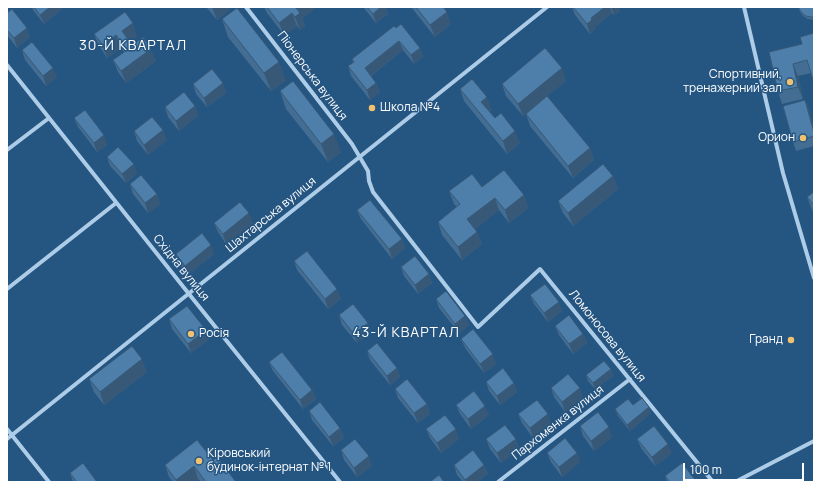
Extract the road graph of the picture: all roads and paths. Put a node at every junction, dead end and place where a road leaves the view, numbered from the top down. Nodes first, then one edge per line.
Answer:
1 (246, 7) edge
2 (548, 7) edge
3 (744, 7) edge
4 (7, 64) edge
5 (49, 118) junction
6 (7, 150) edge
7 (360, 158) junction
8 (116, 203) junction
9 (814, 278) edge
10 (7, 289) edge
11 (189, 294) junction
12 (478, 327) joint
13 (630, 379) junction
14 (7, 429) edge
15 (12, 436) junction
16 (7, 440) edge
17 (814, 441) edge
18 (49, 482) edge
19 (340, 482) edge
20 (498, 482) edge
21 (713, 482) edge
22 (735, 482) edge

1 - 7 street, Піонерська вулиця
2 - 7 street, Шахтарська вулиця
3 - 9 street
4 - 5 street, Східна вулиця
5 - 6 street
5 - 8 street, Східна вулиця
7 - 11 street, Шахтарська вулиця
7 - 12 street, Піонерська вулиця
8 - 10 street
8 - 11 street, Східна вулиця
11 - 15 street, Шахтарська вулиця
11 - 19 street, Східна вулиця
12 - 13 street, Ломоносова вулиця
13 - 20 street, Пархоменка вулиця
13 - 21 street, Ломоносова вулиця
14 - 15 street
15 - 16 street, Шахтарська вулиця
15 - 18 street
17 - 22 street

